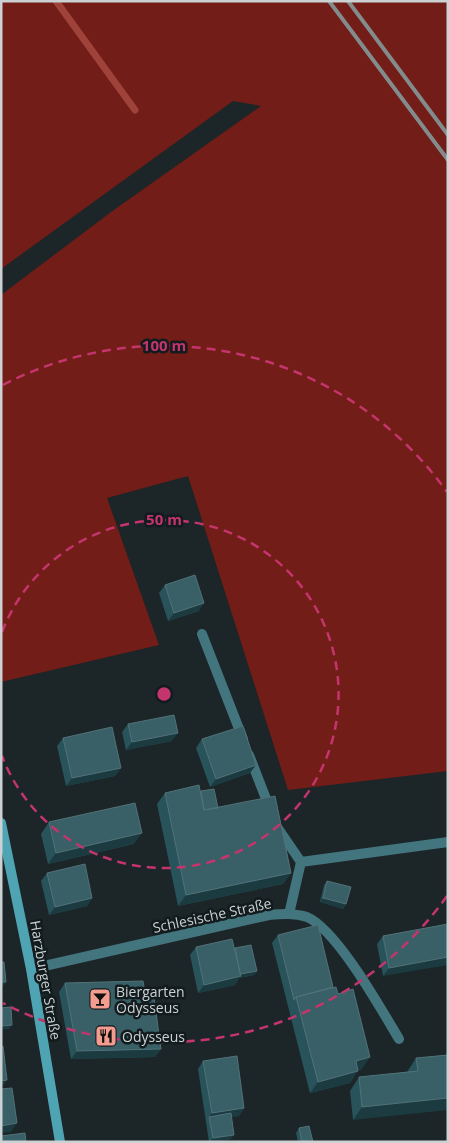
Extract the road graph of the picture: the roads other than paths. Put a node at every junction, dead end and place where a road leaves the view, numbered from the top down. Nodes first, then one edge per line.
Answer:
1 (202, 634) dead end
2 (1, 823) edge
3 (448, 842) edge
4 (301, 862) junction
5 (289, 914) junction
6 (31, 969) junction
7 (399, 1039) dead end
8 (60, 1142) edge

1 - 4 street
2 - 6 main road, Harzburger Straße
3 - 4 street
4 - 5 street
5 - 6 street, Schlesische Straße
5 - 7 street, Schlesische Straße
6 - 8 main road, Harzburger Straße

